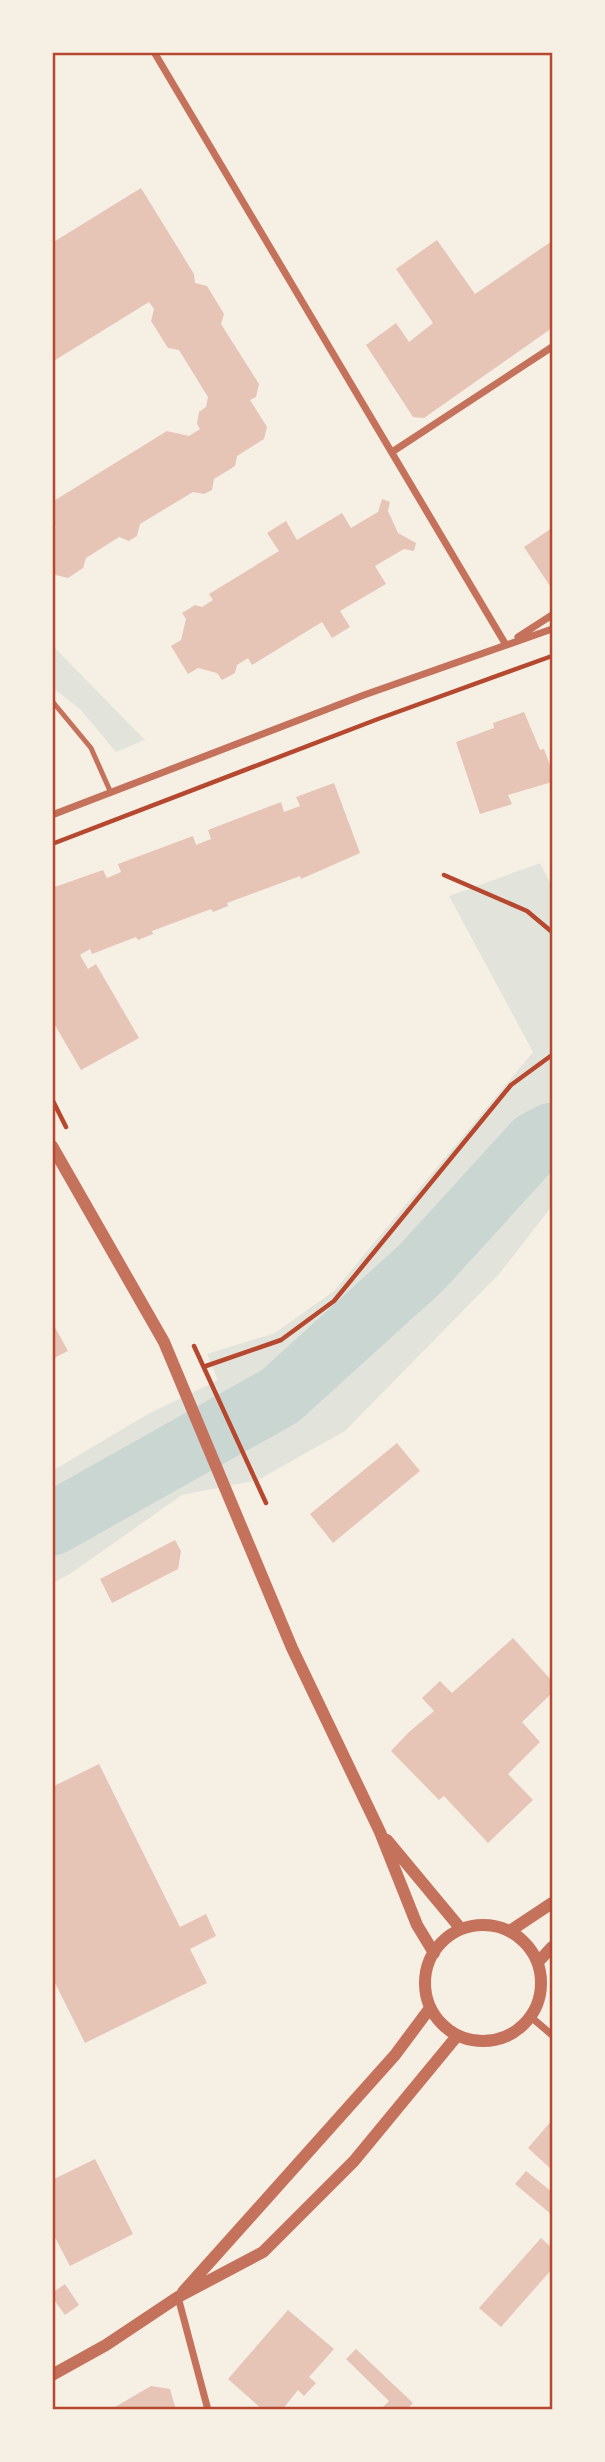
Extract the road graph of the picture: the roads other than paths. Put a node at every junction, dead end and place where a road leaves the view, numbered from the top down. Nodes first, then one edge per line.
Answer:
1 (153, 52) edge
2 (552, 347) edge
3 (392, 452) junction
4 (552, 615) edge
5 (552, 629) edge
6 (506, 645) junction
7 (52, 701) edge
8 (111, 793) junction
9 (52, 816) edge
10 (52, 1146) edge
11 (380, 1832) junction
12 (552, 1903) edge
13 (461, 1929) junction
14 (510, 1931) junction
15 (552, 1947) edge
16 (433, 1953) junction
17 (538, 1962) junction
18 (430, 2008) junction
19 (531, 2017) junction
20 (552, 2035) edge
21 (457, 2036) junction
22 (178, 2297) junction
23 (52, 2375) edge
24 (208, 2410) edge

1 - 3 street
2 - 3 street
3 - 6 street
4 - 6 street
5 - 6 street
6 - 8 street
7 - 8 lane
8 - 9 street
10 - 11 street
11 - 13 street
11 - 16 street
12 - 14 street
13 - 14 street
13 - 16 street
14 - 17 street
15 - 17 street
16 - 18 street
17 - 19 street
18 - 21 street
18 - 22 street
19 - 20 street
19 - 21 street
21 - 22 street
22 - 23 street
22 - 24 street

